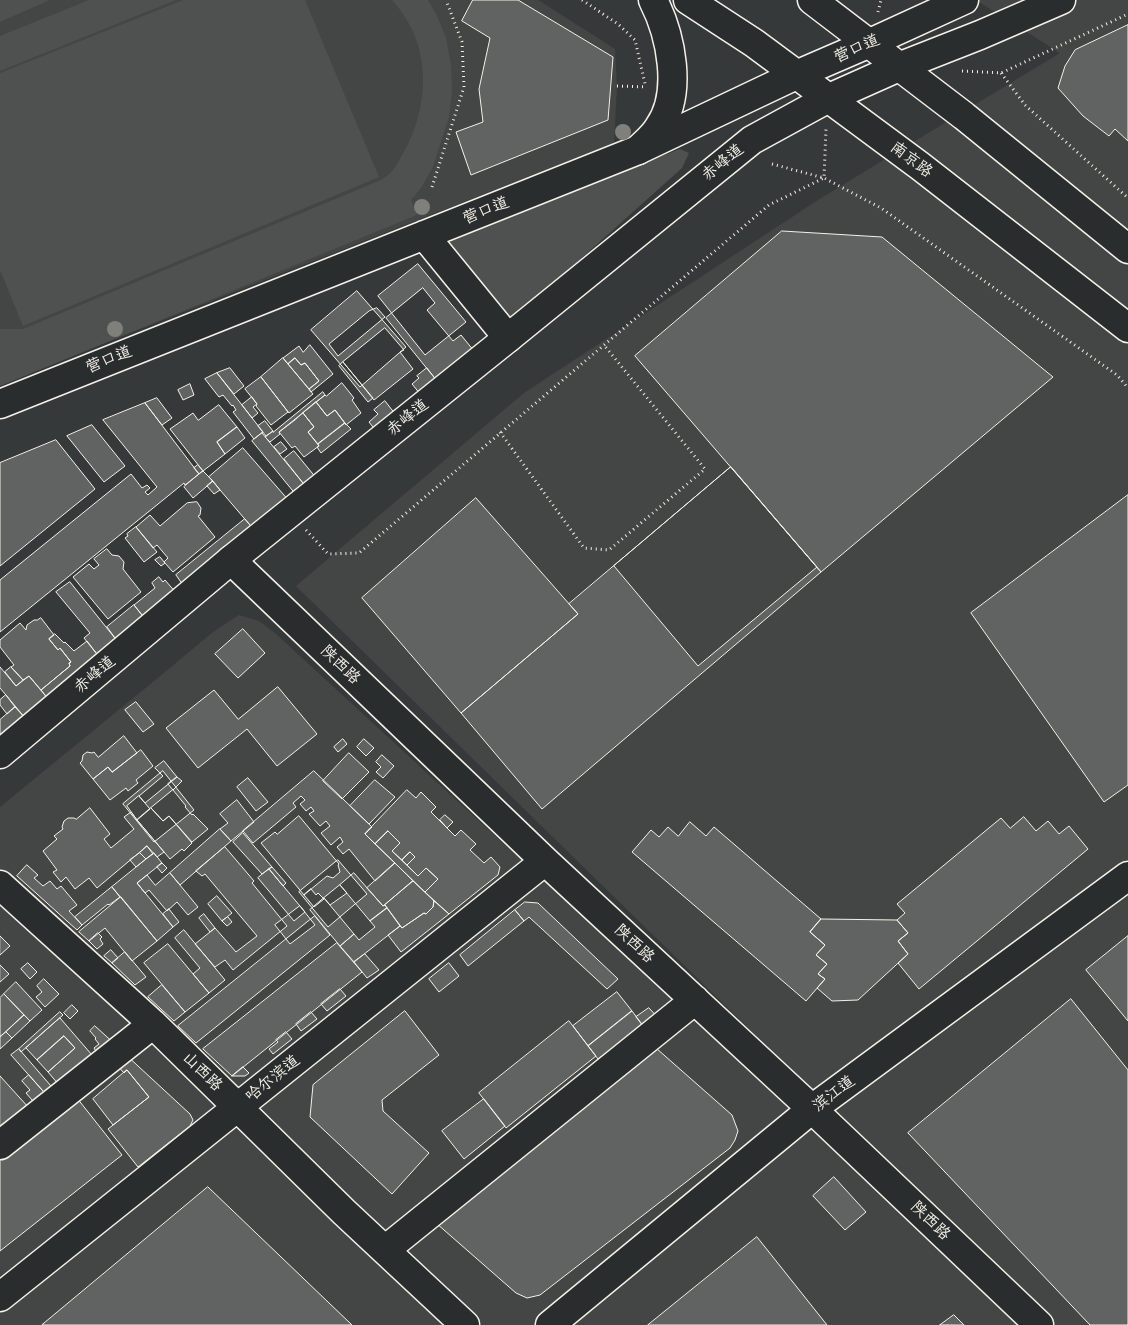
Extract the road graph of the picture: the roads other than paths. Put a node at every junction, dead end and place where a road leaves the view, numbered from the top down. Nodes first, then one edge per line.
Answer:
1 (653, 0) edge
2 (688, 0) edge
3 (812, 0) edge
4 (964, 0) edge
5 (1060, 0) edge
6 (870, 43) junction
7 (901, 66) junction
8 (796, 75) junction
9 (876, 77) junction
10 (827, 98) junction
11 (964, 116) junction
12 (638, 150) junction
13 (424, 235) junction
14 (1128, 249) edge
15 (1128, 328) edge
16 (508, 338) junction
17 (0, 404) edge
18 (231, 560) junction
19 (0, 754) edge
20 (545, 861) junction
21 (1128, 876) edge
22 (0, 886) edge
23 (695, 1000) junction
24 (153, 1024) junction
25 (238, 1107) junction
26 (812, 1109) junction
27 (0, 1145) edge
28 (385, 1250) junction
29 (0, 1297) edge
30 (465, 1325) edge
31 (550, 1325) edge
32 (1039, 1325) edge

1 - 12 street
2 - 8 street, 南京路
3 - 6 street
4 - 6 street, 营口道
5 - 7 street, 营口道
6 - 7 street
6 - 8 street, 营口道
7 - 9 street, 营口道
7 - 11 street
8 - 9 street
8 - 10 street, 南京路
8 - 12 street, 营口道
9 - 10 street, 营口道
9 - 11 street
10 - 15 street, 南京路
10 - 16 street, 赤峰道
11 - 14 street
12 - 13 street, 营口道
13 - 16 street
13 - 17 street, 营口道
16 - 18 street, 赤峰道
18 - 19 street, 赤峰道
18 - 20 street, 陕西路
20 - 23 street, 陕西路
20 - 25 street, 哈尔滨道
21 - 26 street, 滨江道
22 - 24 street, 山西路
23 - 26 street, 陕西路
23 - 28 street
24 - 25 street, 山西路
24 - 27 street
25 - 28 street, 山西路
25 - 29 street, 哈尔滨道
26 - 31 street, 滨江道
26 - 32 street, 陕西路
28 - 30 street, 山西路

